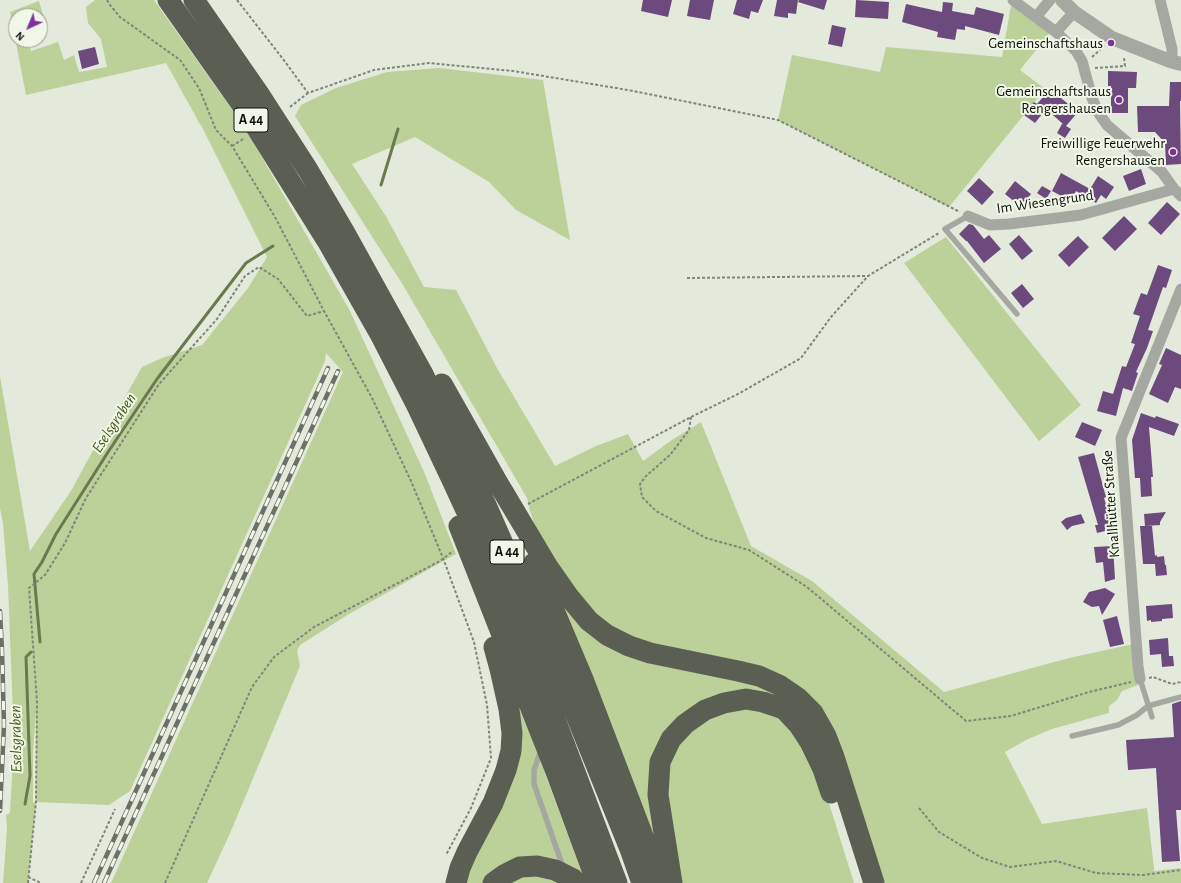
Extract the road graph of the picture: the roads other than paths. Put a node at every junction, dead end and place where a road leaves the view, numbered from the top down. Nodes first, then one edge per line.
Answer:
1 (168, 0) edge
2 (194, 0) edge
3 (1013, 0) edge
4 (1050, 0) edge
5 (1062, 0) edge
6 (1160, 0) edge
7 (1074, 12) junction
8 (1036, 17) junction
9 (1056, 32) junction
10 (1176, 63) edge
11 (1177, 192) edge
12 (968, 216) joint
13 (337, 239) junction
14 (1181, 289) edge
15 (1017, 314) dead end
16 (495, 478) junction
17 (461, 551) junction
18 (1140, 679) joint
19 (1181, 697) edge
20 (1148, 706) junction
21 (1152, 717) dead end
22 (1072, 736) dead end
23 (544, 743) junction
24 (572, 879) edge
25 (456, 883) edge
26 (493, 883) edge
27 (596, 883) edge
28 (618, 883) edge
29 (642, 883) edge
30 (661, 883) edge
31 (672, 883) edge
32 (860, 883) edge
33 (874, 883) edge

1 - 13 highway, A 44
2 - 13 highway, A 44
3 - 8 street
4 - 8 street
5 - 7 street
6 - 10 street
7 - 9 street
7 - 10 street
8 - 9 street
9 - 11 street
11 - 12 street, Im Wiesengrund
12 - 15 lane
13 - 16 highway
13 - 17 highway
13 - 28 highway, A 44
13 - 29 highway, A 44
14 - 18 street, Knallhütter Straße
16 - 30 highway
16 - 33 highway
17 - 23 highway
17 - 25 highway
18 - 20 lane
19 - 20 lane
20 - 21 lane
20 - 22 lane
23 - 24 lane
23 - 27 highway
24 - 26 highway
31 - 32 highway

